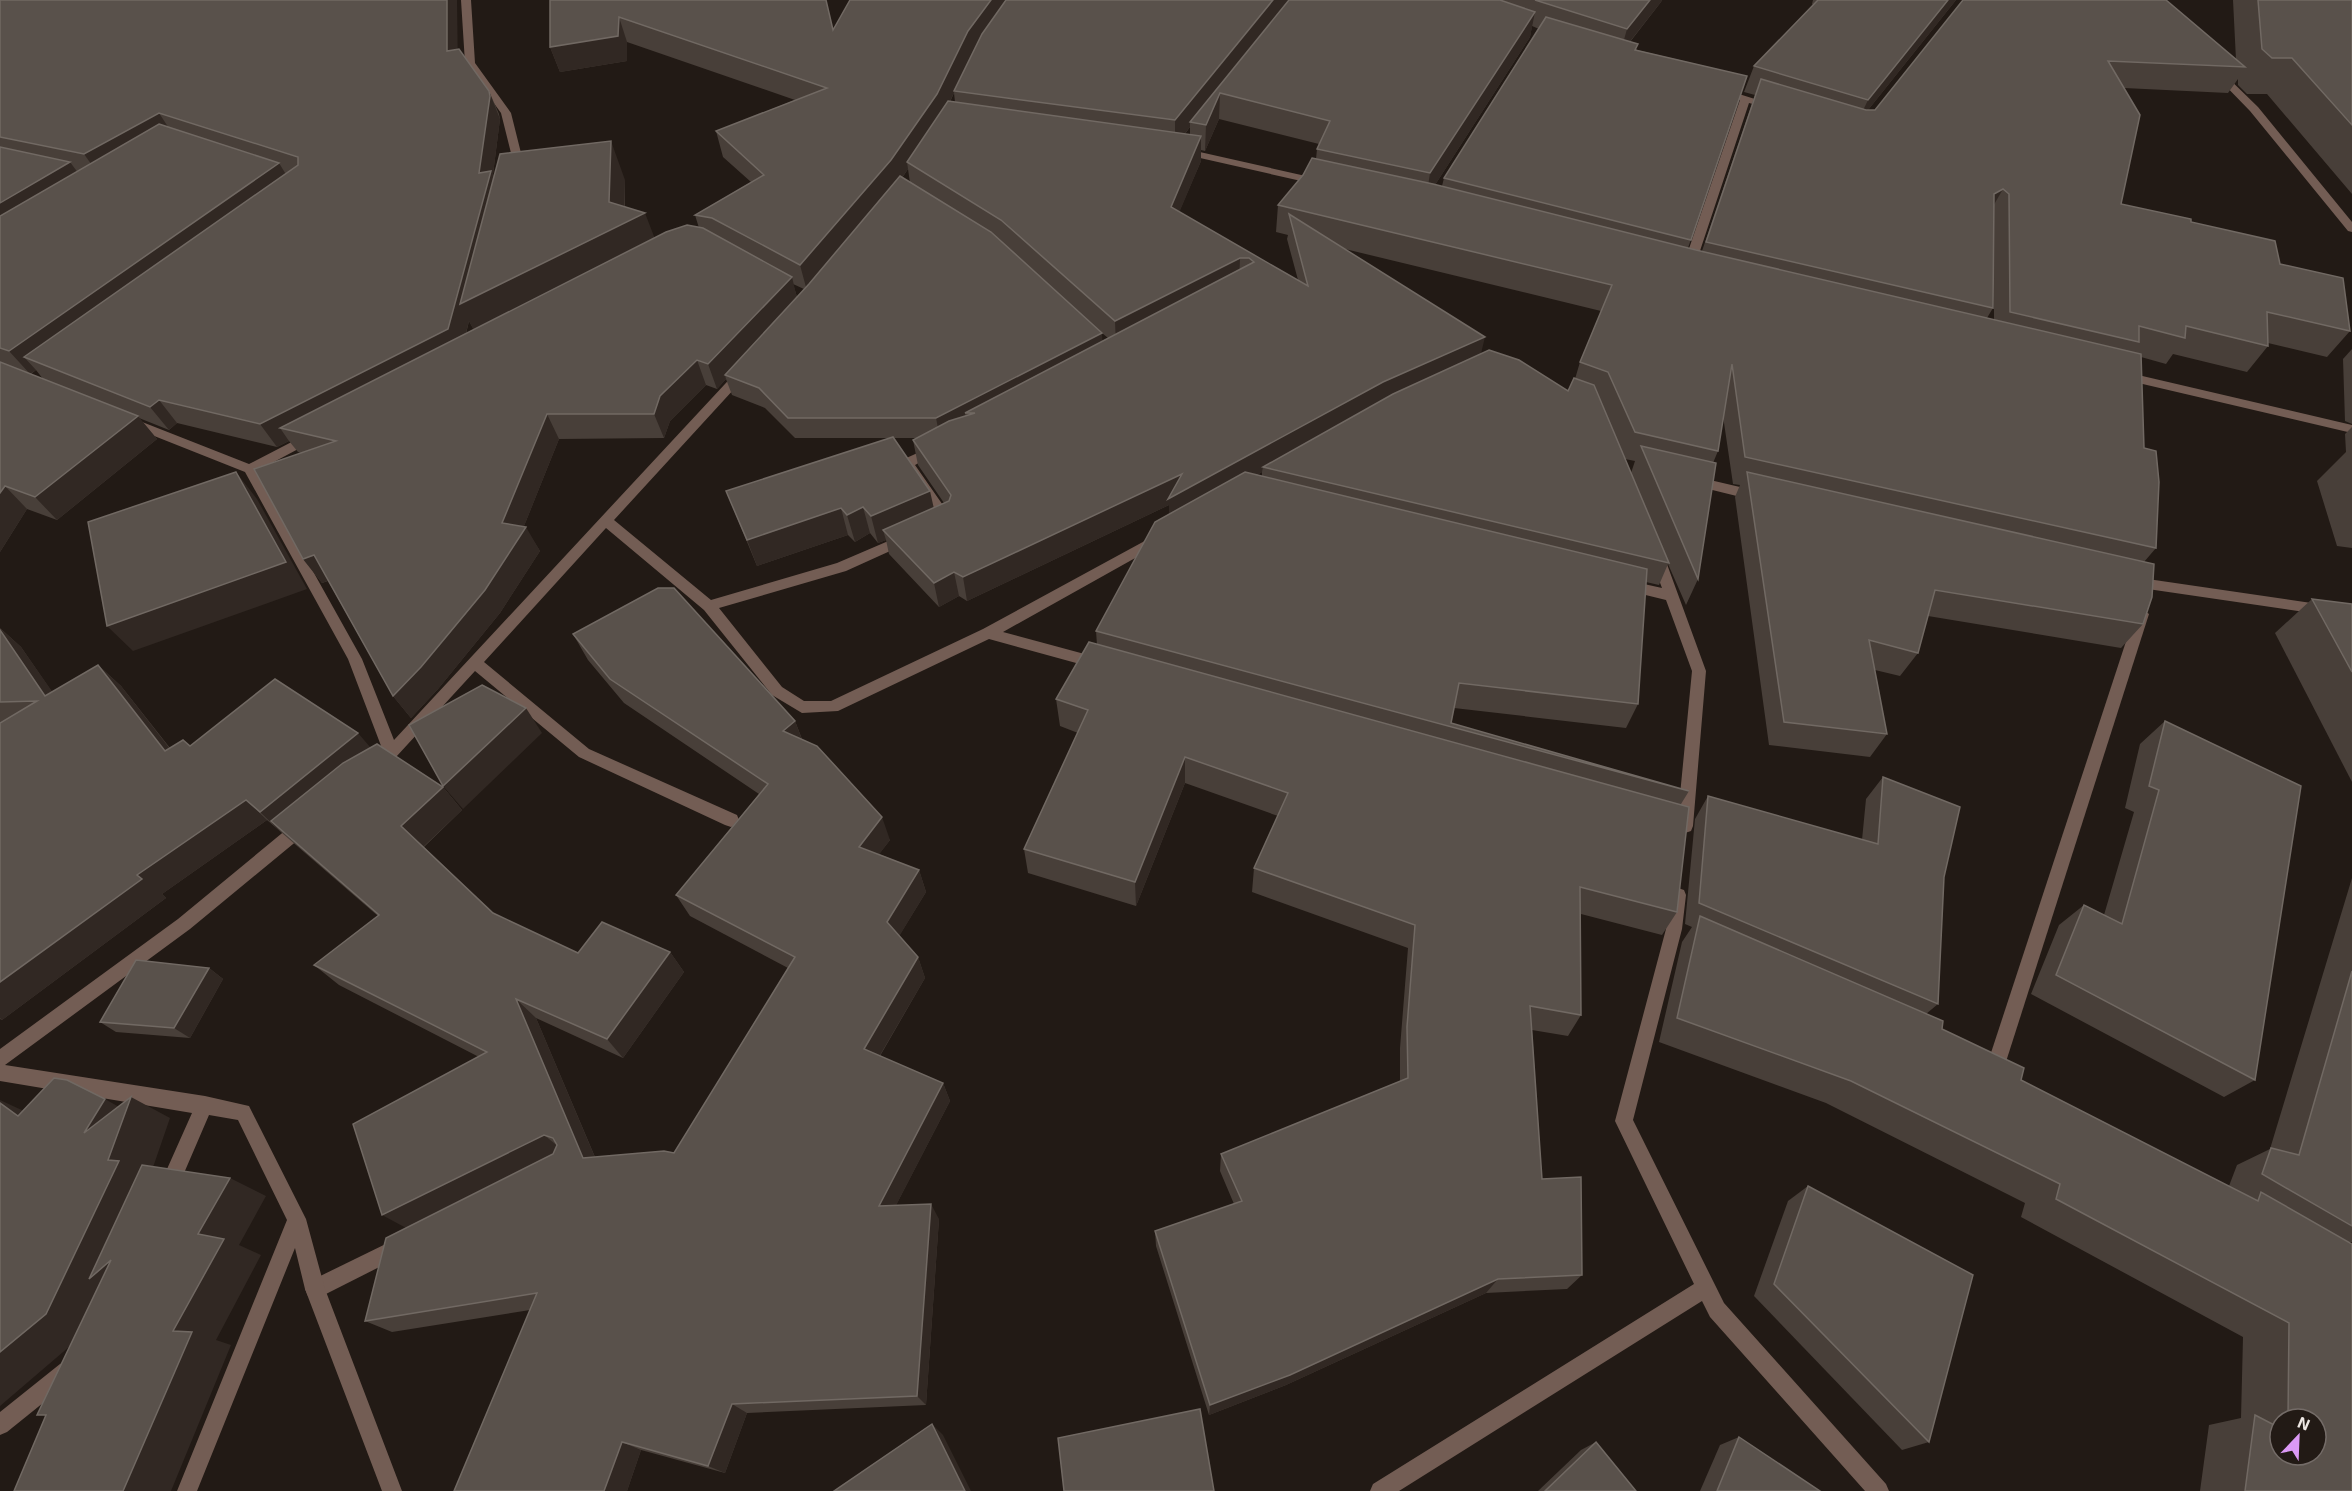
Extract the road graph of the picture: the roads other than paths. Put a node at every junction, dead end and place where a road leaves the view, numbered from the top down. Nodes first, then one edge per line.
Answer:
1 (466, 0) edge
2 (2206, 62) edge
3 (1713, 88) edge
4 (1746, 98) junction
5 (1780, 108) edge
6 (1177, 147) edge
7 (513, 182) edge
8 (1327, 183) edge
9 (2352, 229) edge
10 (1687, 272) edge
11 (754, 359) edge
12 (2113, 373) edge
13 (118, 417) edge
14 (2352, 429) edge
15 (323, 431) edge
16 (949, 442) edge
17 (250, 469) junction
18 (1677, 477) edge
19 (1770, 499) edge
20 (605, 520) junction
21 (937, 525) edge
22 (1172, 532) edge
23 (915, 535) edge
24 (1651, 541) edge
25 (2116, 578) edge
26 (2151, 580) junction
27 (1615, 582) edge
28 (1673, 597) junction
29 (709, 606) junction
30 (2352, 614) edge
31 (988, 633) junction
32 (474, 662) junction
33 (1114, 668) edge
34 (391, 753) junction
35 (364, 776) edge
36 (319, 813) edge
37 (731, 819) dead end
38 (1680, 828) edge
39 (1679, 883) edge
40 (0, 1059) edge
41 (0, 1073) edge
42 (2015, 1080) edge
43 (205, 1105) junction
44 (162, 1200) edge
45 (297, 1219) junction
46 (419, 1236) edge
47 (1705, 1288) junction
48 (315, 1289) junction
49 (78, 1362) edge
50 (0, 1425) edge
51 (187, 1491) edge
52 (392, 1491) edge
53 (1380, 1491) edge
54 (1879, 1491) edge

1 - 7 street
2 - 9 street
3 - 4 street
4 - 5 street
4 - 10 street
6 - 8 street
11 - 20 street
12 - 14 street
13 - 17 street
15 - 17 street
16 - 21 street
17 - 34 street
18 - 19 street
20 - 29 street
20 - 32 street
22 - 31 street
23 - 29 street
24 - 28 street
25 - 26 street
26 - 30 street
26 - 42 street
27 - 28 street
28 - 38 street
29 - 31 street
31 - 33 street
32 - 34 street
32 - 37 street
34 - 35 street
36 - 40 street
39 - 47 street
41 - 43 street
43 - 44 street
43 - 45 street
45 - 48 street
45 - 51 street
46 - 48 street
47 - 53 street
47 - 54 street
48 - 52 street
49 - 50 street

